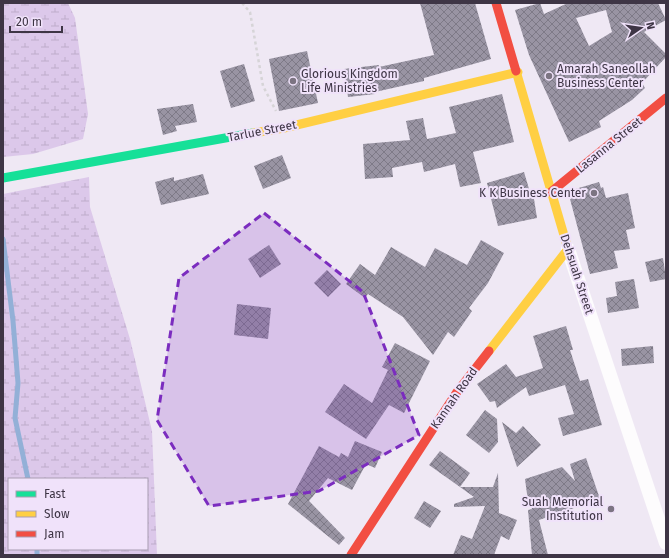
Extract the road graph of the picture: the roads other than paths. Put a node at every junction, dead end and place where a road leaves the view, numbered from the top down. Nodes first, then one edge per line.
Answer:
1 (496, 3) edge
2 (518, 72) junction
3 (666, 98) edge
4 (3, 178) edge
5 (551, 192) junction
6 (568, 249) junction
7 (666, 543) edge
8 (351, 555) edge

1 - 2 street, Dehsuah Street
2 - 4 street, Tarlue Street
2 - 5 street, Dehsuah Street
3 - 5 street, Lasanna Street
5 - 6 street, Dehsuah Street
6 - 7 street, Dehsuah Street
6 - 8 street, Kannah Road

